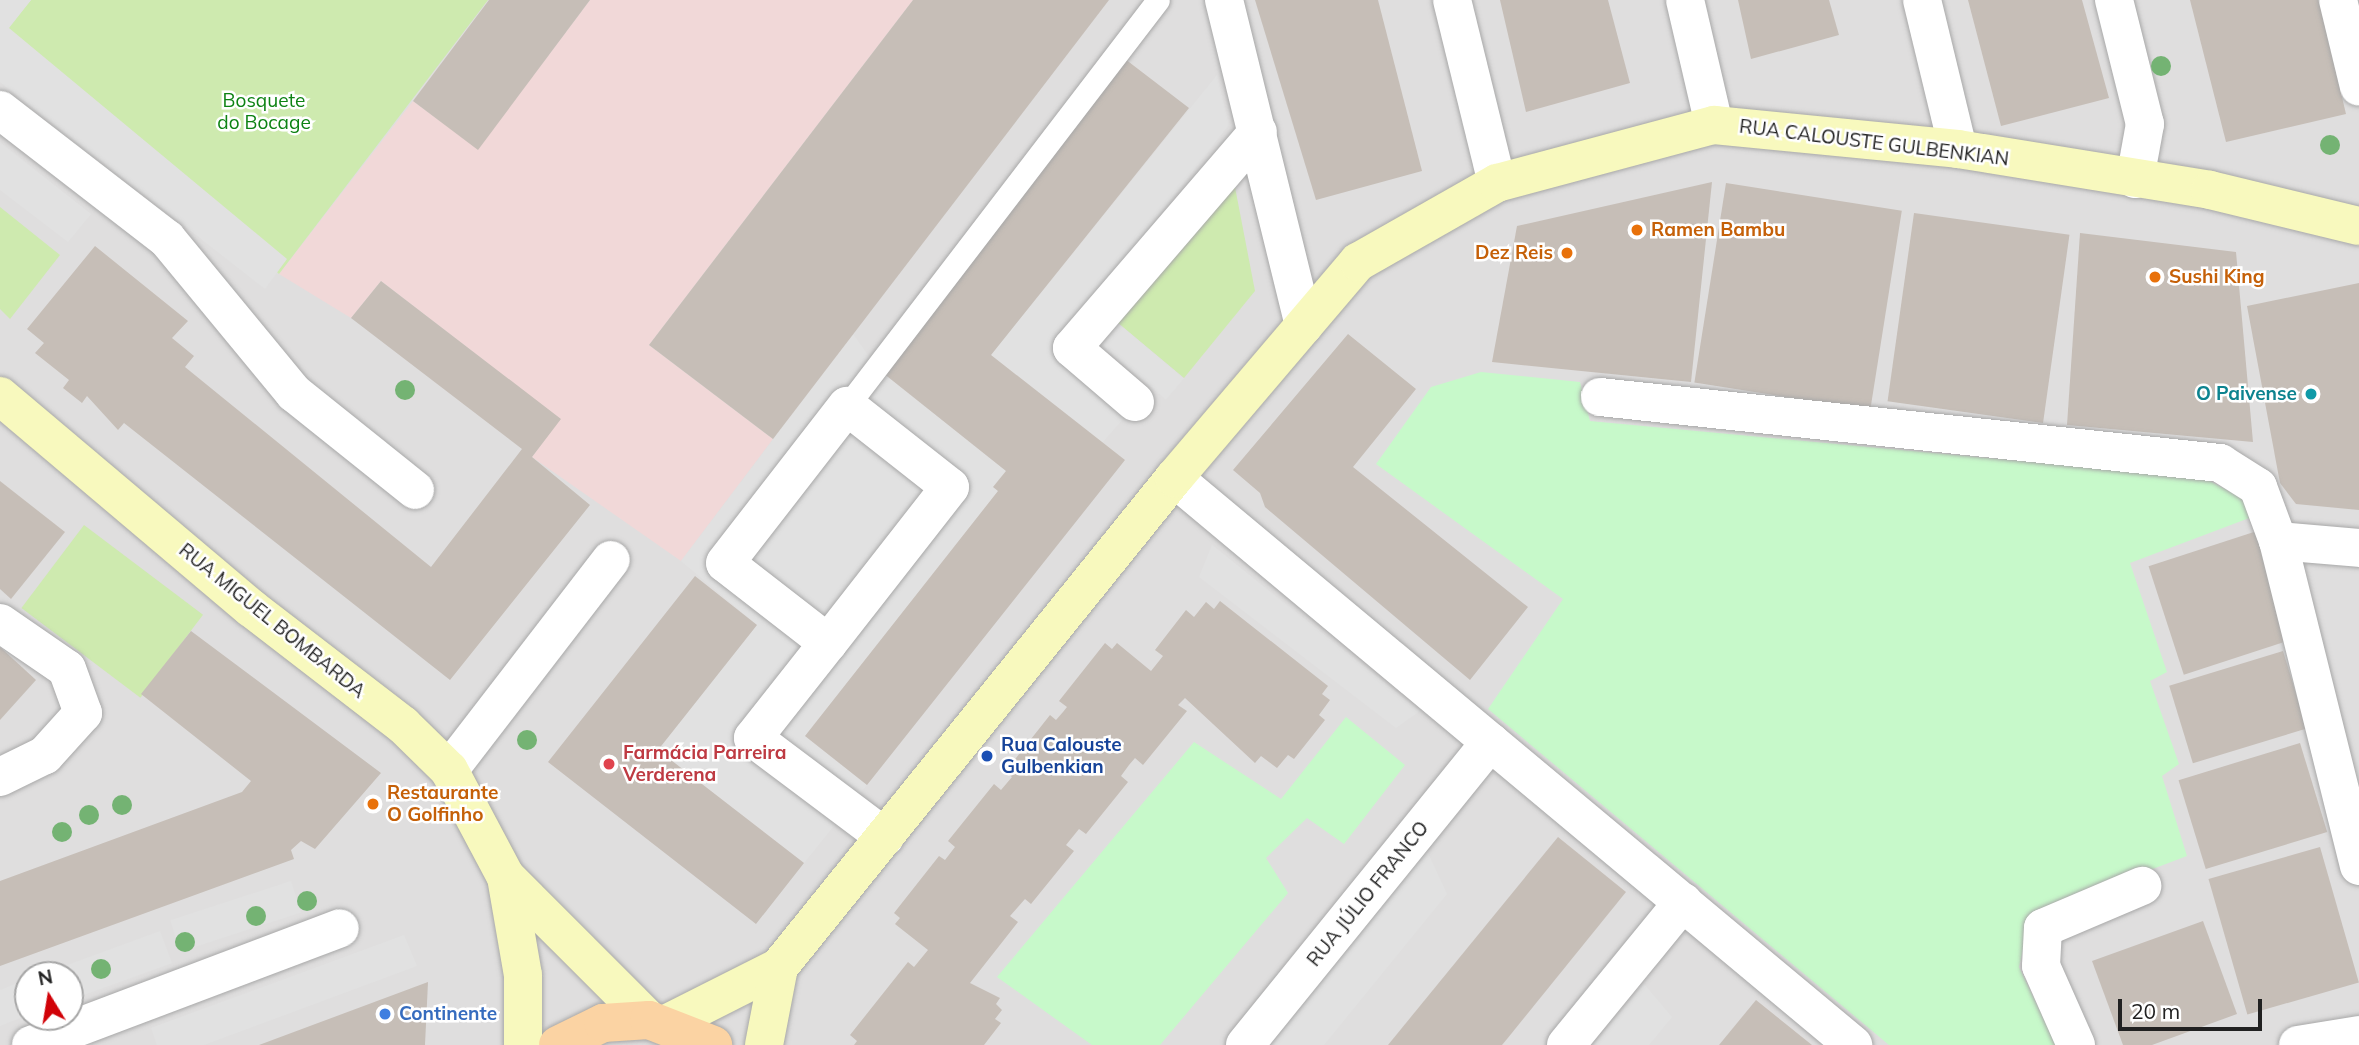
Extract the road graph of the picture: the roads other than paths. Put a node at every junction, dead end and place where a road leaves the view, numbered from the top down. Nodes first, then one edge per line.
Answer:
1 (1158, 0) edge
2 (1224, 0) edge
3 (1452, 0) edge
4 (1685, 0) edge
5 (1923, 0) edge
6 (2114, 0) edge
7 (2338, 0) edge
8 (2359, 87) edge
9 (0, 110) edge
10 (1714, 125) junction
11 (1258, 132) junction
12 (1958, 149) junction
13 (2135, 179) junction
14 (1497, 183) junction
15 (2359, 226) edge
16 (1304, 325) junction
17 (0, 396) edge
18 (1600, 397) dead end
19 (1135, 401) dead end
20 (848, 406) junction
21 (1174, 478) junction
22 (415, 489) dead end
23 (2278, 541) junction
24 (2359, 548) edge
25 (611, 560) dead end
26 (0, 623) edge
27 (828, 643) junction
28 (1490, 742) junction
29 (449, 770) junction
30 (0, 776) edge
31 (885, 837) junction
32 (2359, 866) edge
33 (506, 877) junction
34 (2142, 886) dead end
35 (1683, 902) junction
36 (340, 928) dead end
37 (779, 967) junction
38 (659, 1022) junction
39 (2359, 1035) edge
40 (31, 1045) edge
41 (523, 1045) edge
42 (558, 1045) edge
43 (713, 1045) edge
44 (764, 1045) edge
45 (1245, 1045) edge
46 (1566, 1045) edge
47 (1853, 1045) edge
48 (2076, 1045) edge
49 (2298, 1045) edge

1 - 20 lane
2 - 11 street
3 - 14 street
4 - 10 street
5 - 12 street
6 - 13 street
7 - 8 street
9 - 22 street
10 - 12 street, RUA CALOUSTE GULBENKIAN
10 - 14 street, RUA CALOUSTE GULBENKIAN
11 - 16 street
11 - 19 street
12 - 13 street, RUA CALOUSTE GULBENKIAN
13 - 15 street, RUA CALOUSTE GULBENKIAN
14 - 16 street, RUA CALOUSTE GULBENKIAN
16 - 21 street, RUA CALOUSTE GULBENKIAN
17 - 29 street, RUA MIGUEL BOMBARDA
18 - 23 street
20 - 27 street
20 - 27 street
21 - 28 street
21 - 31 street, RUA CALOUSTE GULBENKIAN
23 - 24 street
23 - 32 street
25 - 29 street
26 - 30 street
27 - 31 street
28 - 35 street
28 - 45 street, RUA JÚLIO FRANCO
29 - 33 street, RUA MIGUEL BOMBARDA
31 - 37 street, RUA CALOUSTE GULBENKIAN
33 - 38 street, RUA MIGUEL BOMBARDA
33 - 41 street, RUA MIGUEL BOMBARDA
34 - 48 street
35 - 46 street
35 - 47 street
36 - 40 street
37 - 38 street, RUA CALOUSTE GULBENKIAN
37 - 44 street, RUA CALOUSTE GULBENKIAN
38 - 42 main road
38 - 43 main road
39 - 49 street

